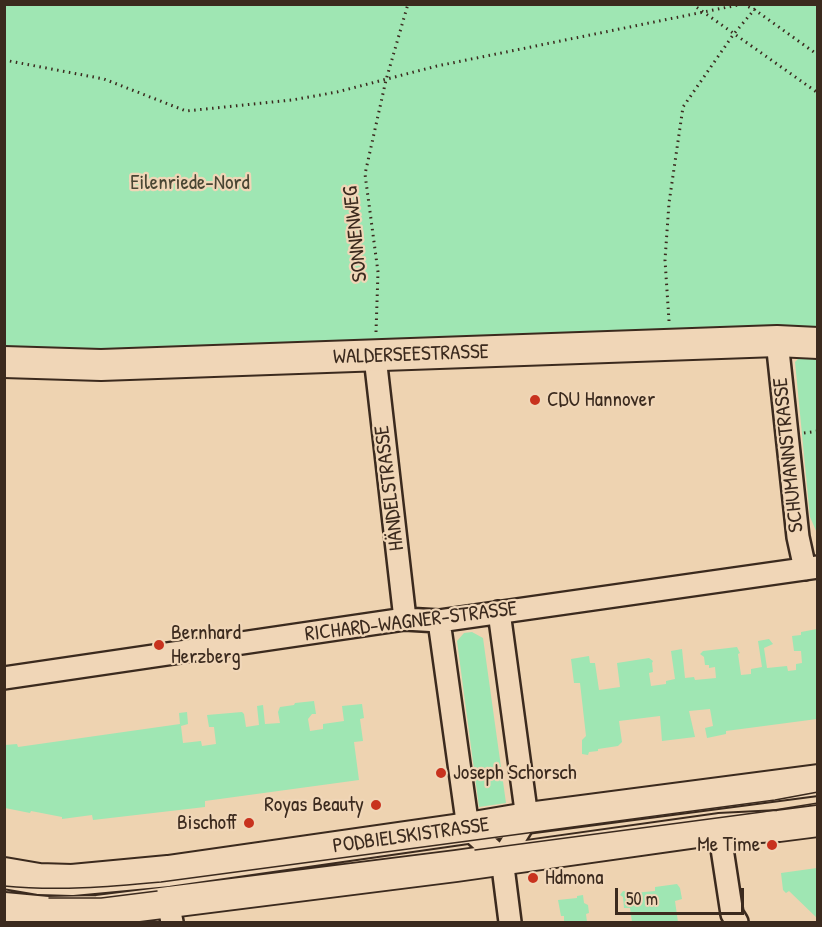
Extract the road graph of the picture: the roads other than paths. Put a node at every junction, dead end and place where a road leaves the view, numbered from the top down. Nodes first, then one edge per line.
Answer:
1 (777, 341) junction
2 (818, 343) edge
3 (375, 357) junction
4 (4, 362) edge
5 (812, 568) edge
6 (499, 612) junction
7 (405, 619) junction
8 (439, 621) junction
9 (5, 677) edge
10 (818, 780) edge
11 (527, 818) junction
12 (818, 821) edge
13 (468, 828) junction
14 (719, 829) junction
15 (502, 859) junction
16 (4, 873) edge
17 (4, 908) edge
18 (170, 912) edge
19 (510, 922) edge
20 (737, 922) edge

1 - 2 main road, WALDERSEESTRASSE
1 - 3 main road, WALDERSEESTRASSE
1 - 5 street, SCHUMANNSTRASSE
3 - 4 main road, WALDERSEESTRASSE
3 - 7 street, HÄNDELSTRASSE
5 - 6 street, RICHARD-WAGNER-STRASSE
6 - 8 street, RICHARD-WAGNER-STRASSE
6 - 11 street
7 - 8 street, RICHARD-WAGNER-STRASSE
7 - 9 street, RICHARD-WAGNER-STRASSE
8 - 13 street
10 - 11 main road, PODBIELSKISTRASSE
11 - 13 main road, PODBIELSKISTRASSE
11 - 15 street
12 - 14 main road, PODBIELSKISTRASSE
13 - 15 street
13 - 16 main road, PODBIELSKISTRASSE
14 - 15 main road, PODBIELSKISTRASSE
14 - 20 street
15 - 18 main road, PODBIELSKISTRASSE
15 - 19 street
17 - 18 main road, PODBIELSKISTRASSE

